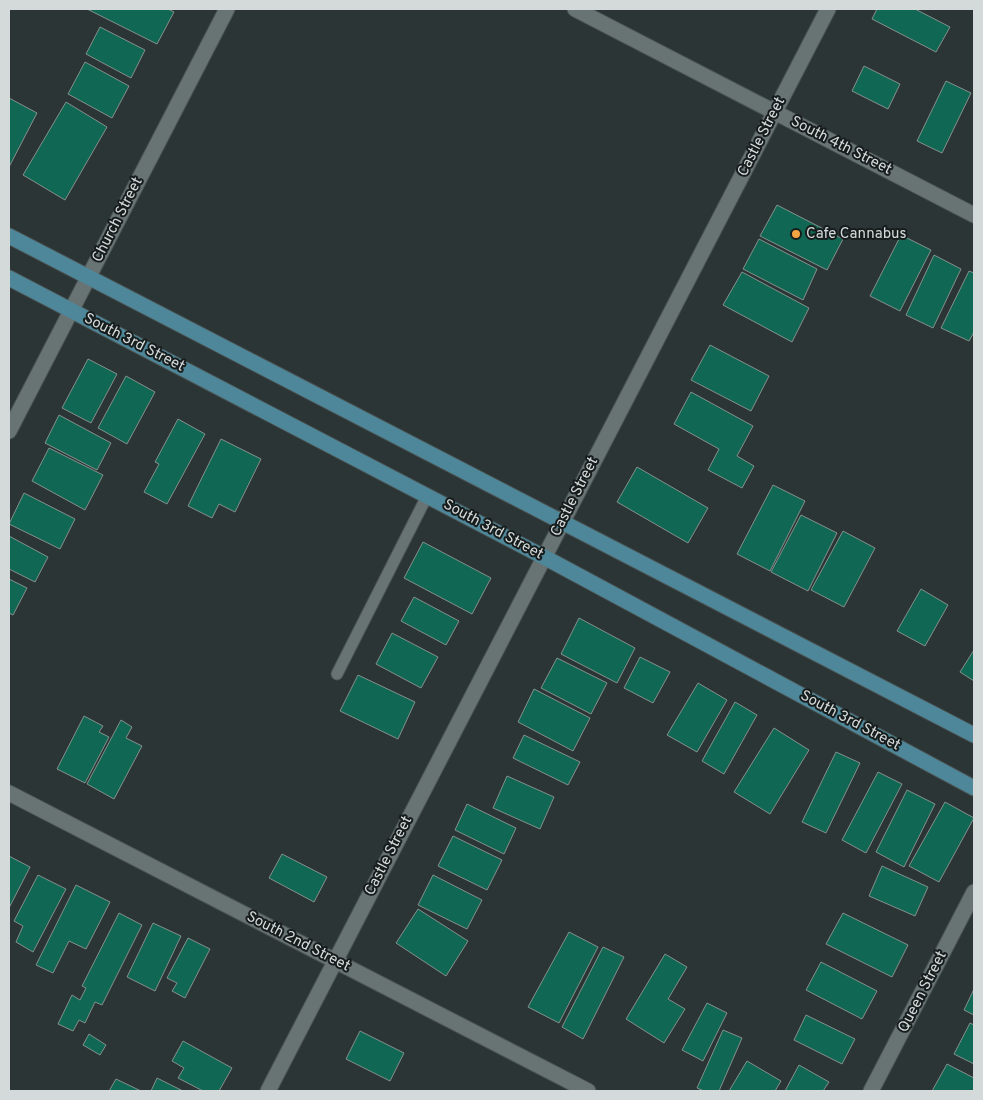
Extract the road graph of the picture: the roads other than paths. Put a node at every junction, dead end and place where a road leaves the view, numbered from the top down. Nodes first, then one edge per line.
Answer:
1 (227, 9) edge
2 (575, 9) edge
3 (828, 9) edge
4 (775, 112) junction
5 (974, 215) edge
6 (9, 236) edge
7 (89, 277) junction
8 (9, 278) edge
9 (71, 310) junction
10 (9, 431) edge
11 (427, 496) junction
12 (563, 521) junction
13 (544, 557) junction
14 (337, 674) dead end
15 (974, 735) edge
16 (974, 788) edge
17 (9, 793) edge
18 (974, 892) edge
19 (335, 961) junction
20 (268, 1091) edge
21 (588, 1091) edge
22 (871, 1091) edge

1 - 7 street, Church Street
2 - 4 street, South 4th Street
3 - 4 street, Castle Street
4 - 5 street, South 4th Street
4 - 12 street, Castle Street
6 - 7 main road
7 - 9 street, Church Street
7 - 12 main road
8 - 9 main road, South 3rd Street
9 - 10 street, Church Street
9 - 11 main road, South 3rd Street
11 - 13 main road, South 3rd Street
11 - 14 lane
12 - 13 street, Castle Street
12 - 15 main road
13 - 16 main road, South 3rd Street
13 - 19 street, Castle Street
17 - 19 street, South 2nd Street
18 - 22 street, Queen Street
19 - 20 street, Castle Street
19 - 21 street, South 2nd Street

